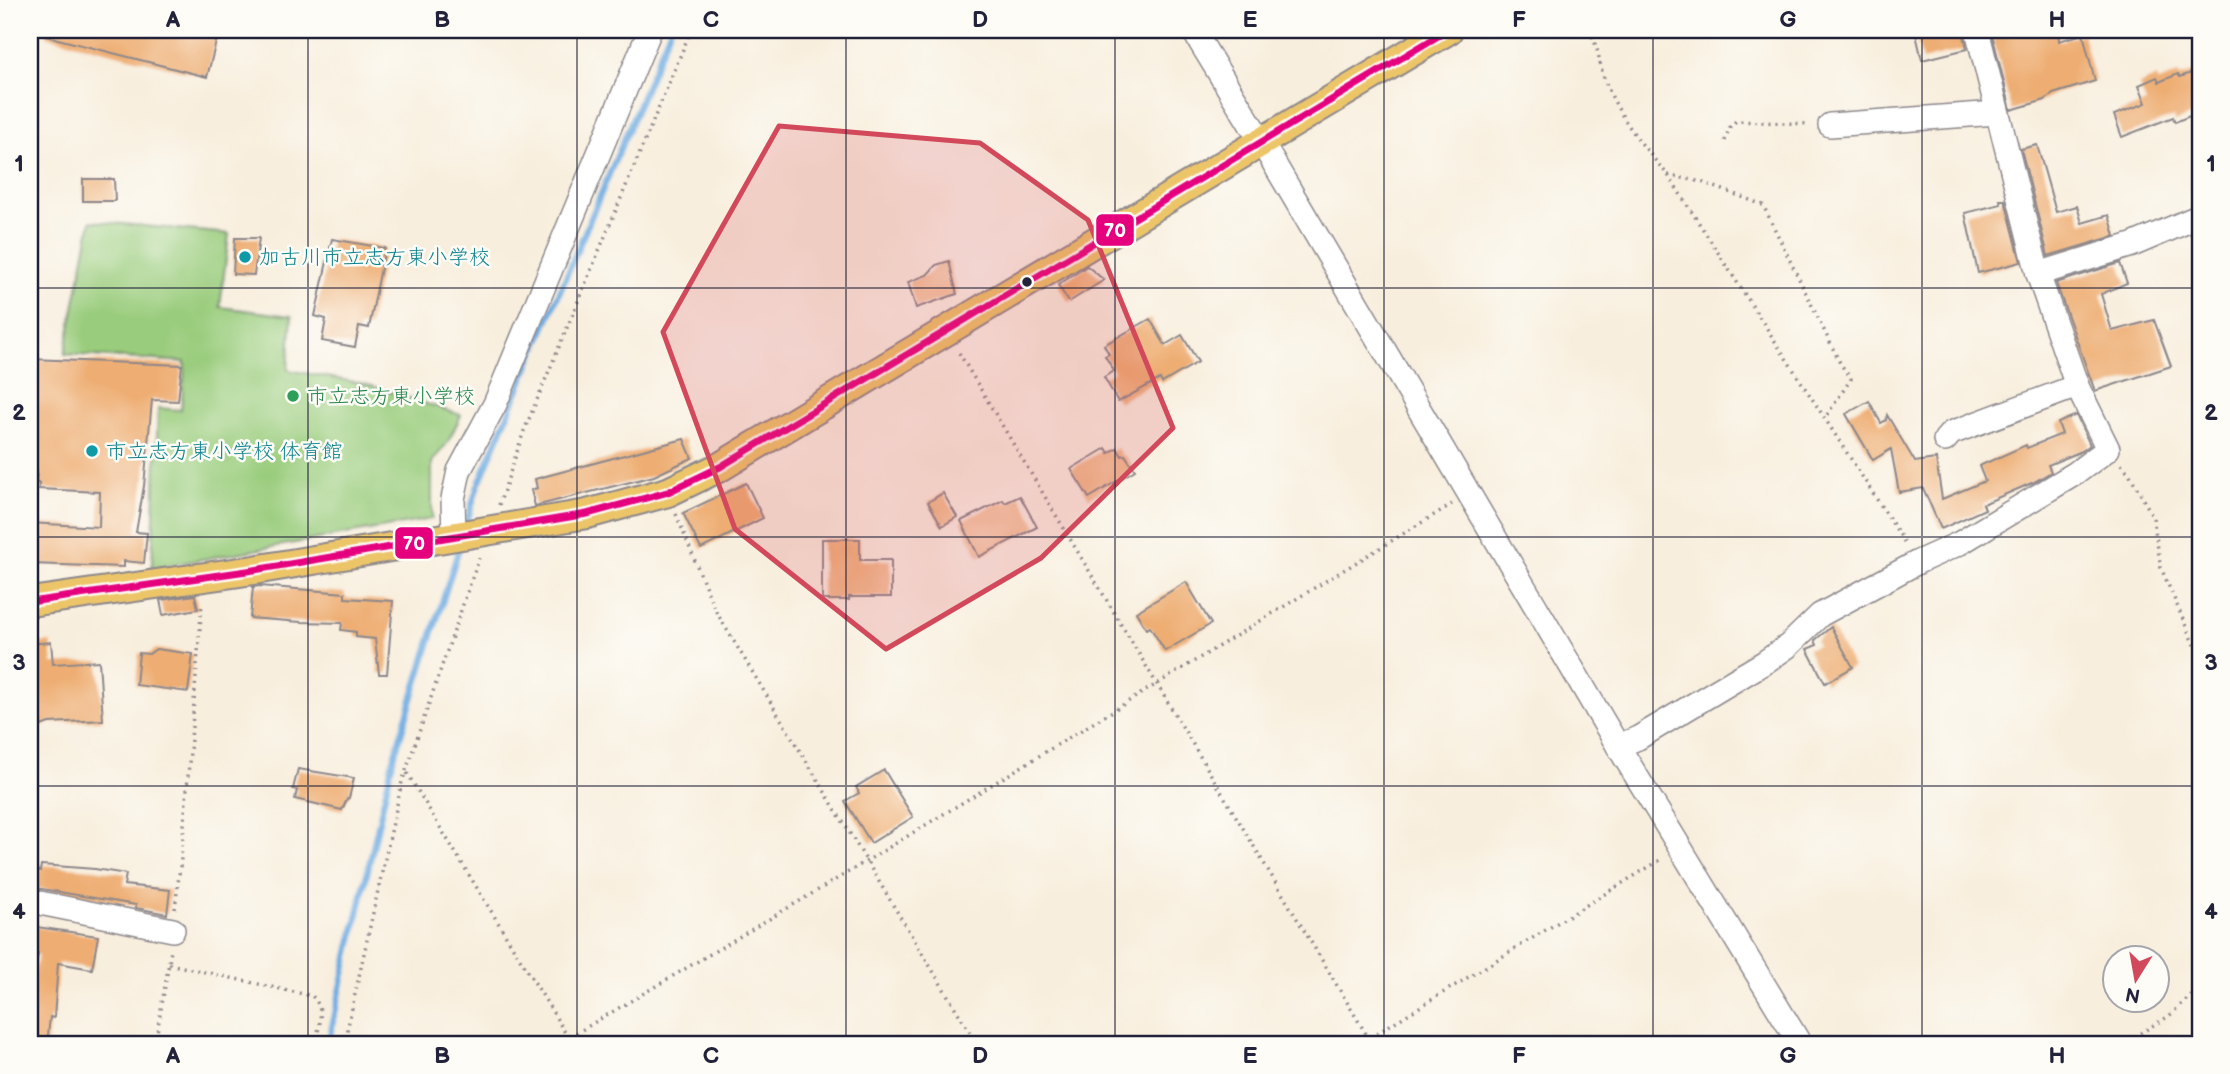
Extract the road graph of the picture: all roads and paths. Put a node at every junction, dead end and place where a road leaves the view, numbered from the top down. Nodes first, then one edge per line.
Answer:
1 (650, 30) edge
2 (1193, 30) edge
3 (1448, 30) edge
4 (1589, 30) edge
5 (1977, 30) edge
6 (1997, 113) junction
7 (1830, 125) joint
8 (1725, 141) dead end
9 (1262, 143) junction
10 (1668, 175) junction
11 (2200, 216) edge
12 (2038, 274) junction
13 (945, 330) junction
14 (2077, 386) junction
15 (1825, 418) junction
16 (1945, 440) dead end
17 (2108, 449) junction
18 (668, 492) junction
19 (1469, 495) junction
20 (468, 534) junction
21 (1918, 562) junction
22 (204, 576) junction
23 (30, 603) edge
24 (2200, 659) edge
25 (1156, 686) junction
26 (1618, 746) junction
27 (407, 773) dead end
28 (1680, 847) junction
29 (867, 861) junction
30 (30, 901) edge
31 (173, 930) junction
32 (169, 964) junction
33 (2200, 987) edge
34 (568, 1038) junction
35 (1370, 1038) junction
36 (155, 1044) edge
37 (315, 1044) edge
38 (558, 1044) edge
39 (572, 1044) edge
40 (977, 1044) edge
41 (1359, 1044) edge
42 (1372, 1044) edge
43 (1800, 1044) edge
44 (2122, 1044) edge

1 - 20 street
2 - 9 street
3 - 9 main road
4 - 10 path
5 - 6 street
6 - 7 street
6 - 12 street
7 - 8 path
9 - 13 main road
9 - 19 street
10 - 15 path
10 - 15 path
11 - 12 street
12 - 14 street
13 - 18 main road
13 - 25 path
14 - 16 street
14 - 17 street
15 - 21 path
17 - 21 street
17 - 24 path
18 - 20 main road
18 - 29 path
19 - 25 path
19 - 26 street
20 - 22 main road
21 - 26 street
22 - 23 main road
22 - 31 path
25 - 29 path
25 - 35 path
26 - 28 street
27 - 34 path
28 - 35 path
28 - 43 street
29 - 34 path
29 - 40 path
30 - 31 street
31 - 32 path
32 - 36 path
32 - 37 path
33 - 44 path
34 - 38 path
34 - 39 path
35 - 41 path
35 - 42 path

